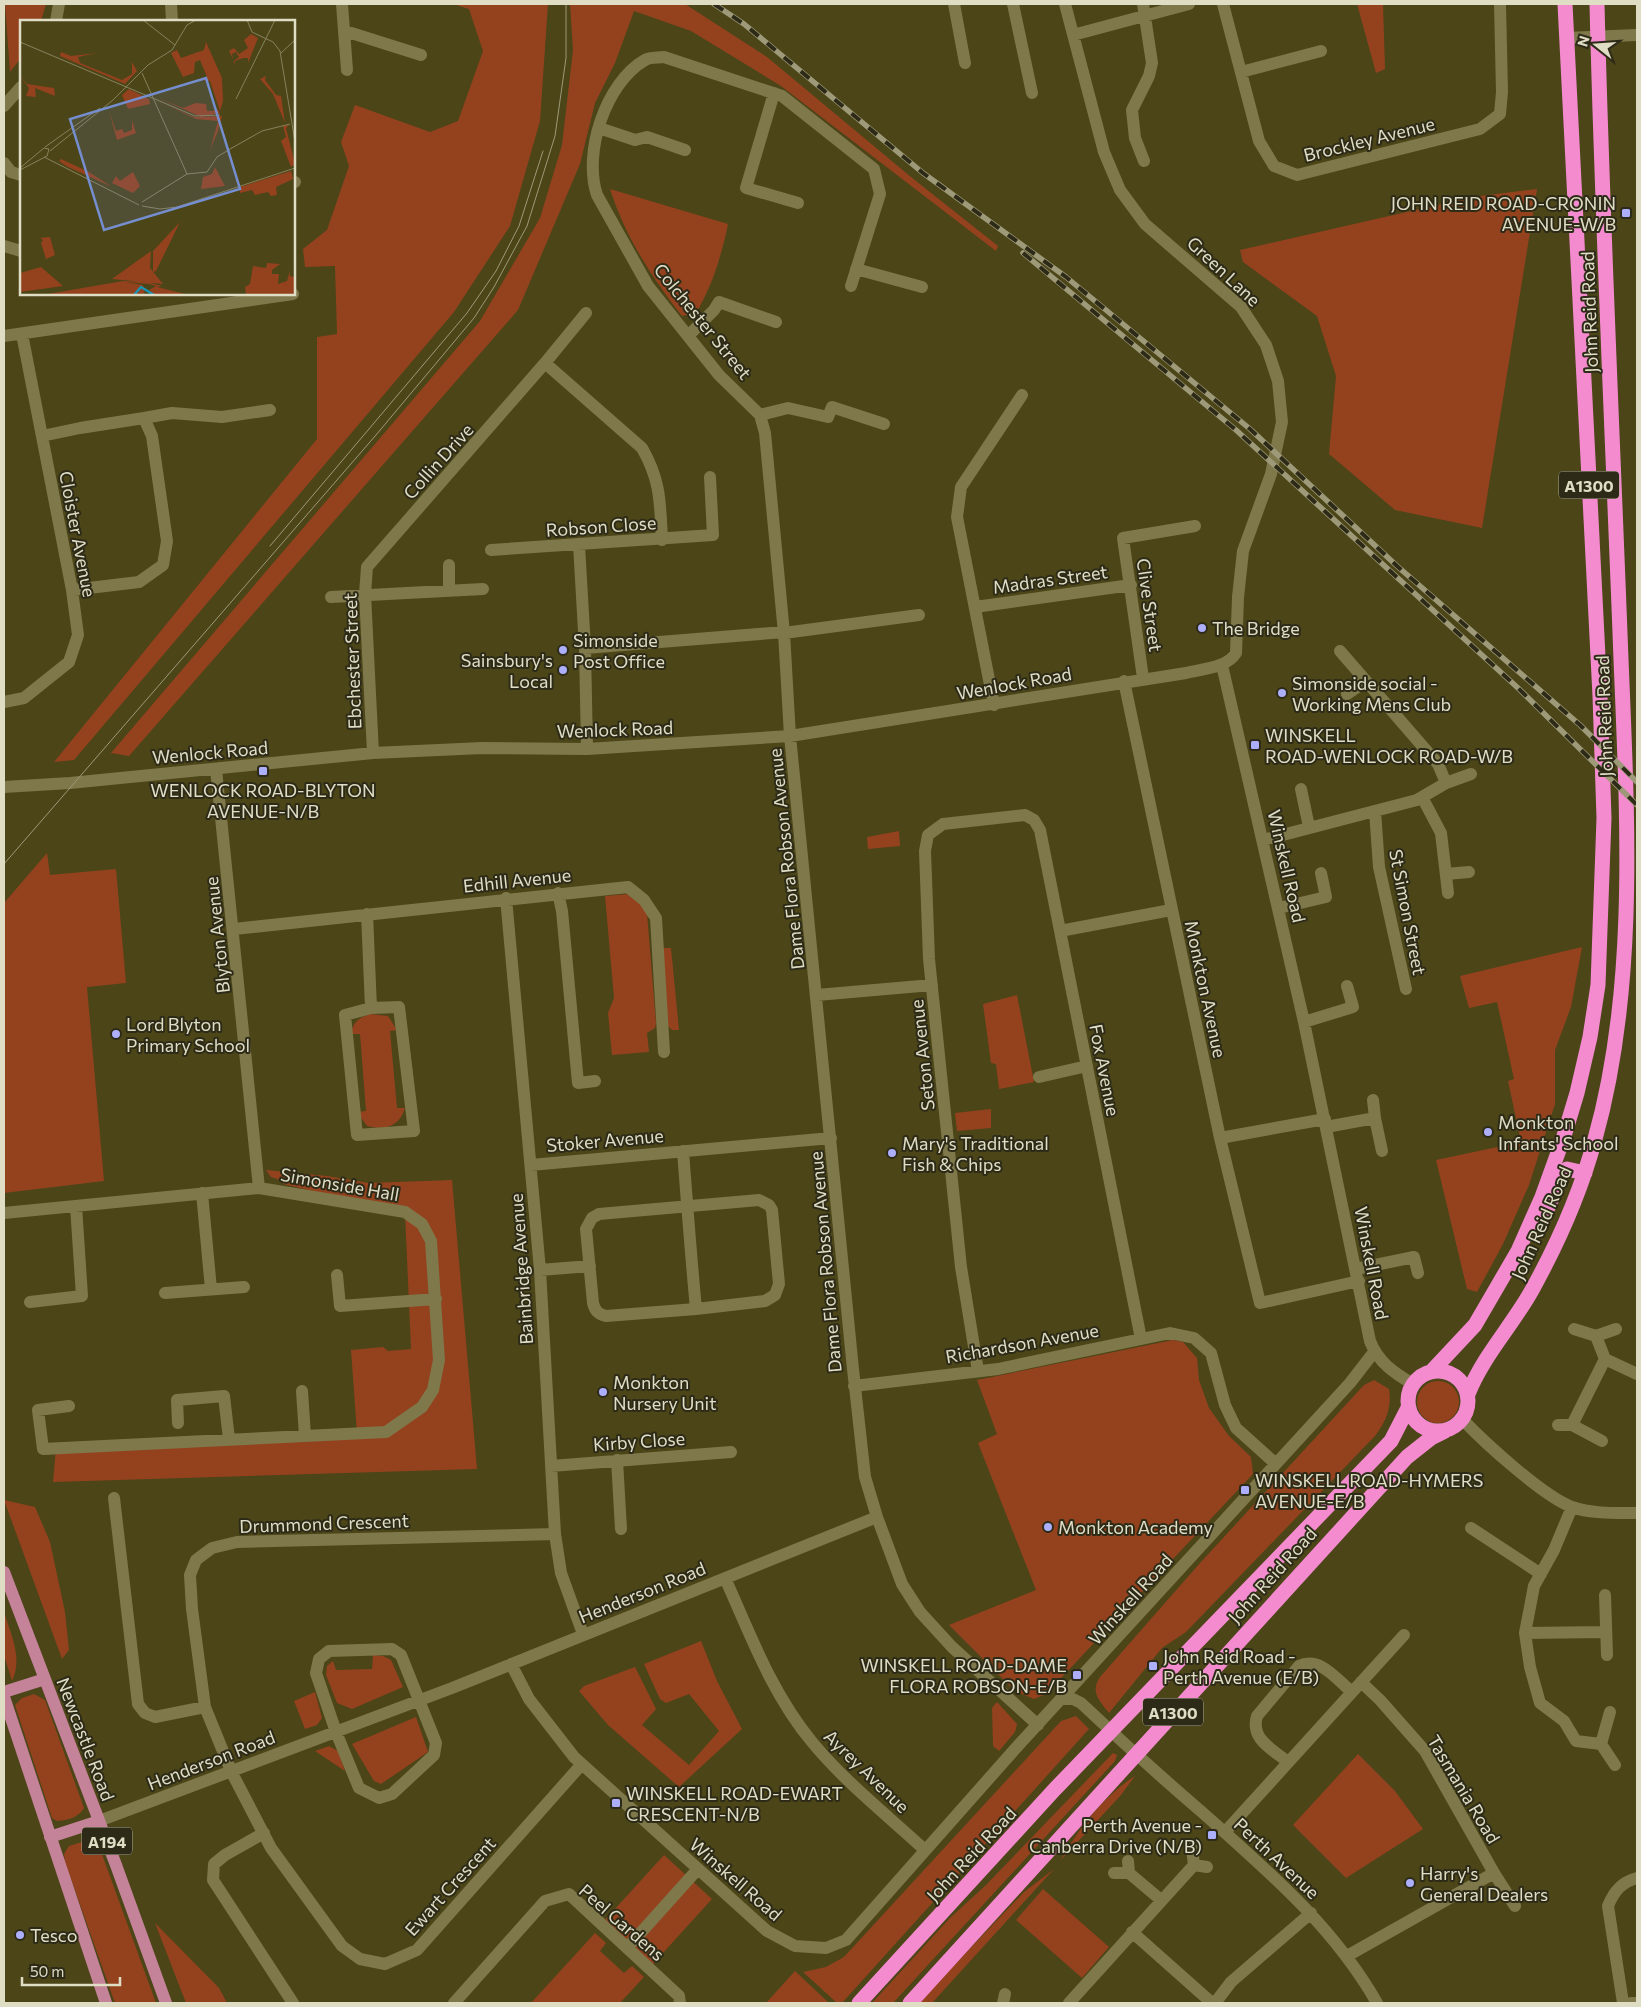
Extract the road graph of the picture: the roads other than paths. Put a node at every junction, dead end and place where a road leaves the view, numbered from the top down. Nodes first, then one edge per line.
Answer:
1 (59, 4) edge
2 (171, 4) edge
3 (342, 4) edge
4 (954, 4) edge
5 (1013, 4) edge
6 (1065, 4) edge
7 (1189, 4) edge
8 (1223, 4) edge
9 (1500, 4) edge
10 (1565, 4) edge
11 (1597, 4) edge
12 (1143, 10) edge
13 (56, 20) edge
14 (172, 20) edge
15 (345, 32) junction
16 (1073, 35) junction
17 (1637, 35) edge
18 (1598, 36) junction
19 (1566, 38) junction
20 (1321, 51) dead end
21 (421, 54) dead end
22 (965, 63) dead end
23 (347, 70) dead end
24 (1241, 72) junction
25 (20, 88) edge
26 (774, 93) junction
27 (1032, 93) dead end
28 (4, 106) edge
29 (599, 128) junction
30 (1135, 138) junction
31 (1122, 141) dead end
32 (685, 150) dead end
33 (1144, 161) dead end
34 (4, 163) edge
35 (20, 175) edge
36 (798, 203) dead end
37 (4, 246) edge
38 (20, 251) edge
39 (856, 269) junction
40 (851, 286) dead end
41 (922, 287) dead end
42 (287, 295) edge
43 (586, 313) dead end
44 (776, 322) dead end
45 (22, 334) junction
46 (4, 336) edge
47 (688, 336) junction
48 (545, 363) junction
49 (1022, 395) dead end
50 (270, 410) dead end
51 (760, 415) junction
52 (144, 418) junction
53 (884, 424) dead end
54 (42, 436) junction
55 (710, 477) dead end
56 (1194, 526) dead end
57 (662, 540) junction
58 (579, 544) junction
59 (491, 550) dead end
60 (449, 565) dead end
61 (367, 567) joint
62 (1130, 585) junction
63 (483, 589) dead end
64 (72, 590) junction
65 (450, 590) junction
66 (365, 594) junction
67 (331, 597) dead end
68 (975, 607) junction
69 (918, 615) dead end
70 (784, 632) junction
71 (585, 648) junction
72 (1340, 650) dead end
73 (1222, 665) junction
74 (1143, 678) junction
75 (1366, 680) junction
76 (1124, 681) junction
77 (1347, 694) dead end
78 (4, 702) edge
79 (994, 705) junction
80 (790, 736) junction
81 (587, 749) junction
82 (373, 753) junction
83 (216, 769) junction
84 (1471, 774) dead end
85 (1446, 783) junction
86 (4, 787) edge
87 (1301, 789) dead end
88 (1422, 797) junction
89 (1375, 811) junction
90 (1025, 815) joint
91 (1309, 827) junction
92 (1263, 840) junction
93 (1469, 872) dead end
94 (1321, 874) dead end
95 (1446, 874) junction
96 (1448, 893) dead end
97 (558, 894) junction
98 (506, 898) junction
99 (1278, 908) junction
100 (1171, 910) junction
101 (367, 914) junction
102 (234, 929) junction
103 (1060, 931) junction
104 (932, 985) junction
105 (1348, 986) dead end
106 (1406, 989) dead end
107 (817, 995) junction
108 (371, 1008) junction
109 (1304, 1022) junction
110 (664, 1052) dead end
111 (1087, 1066) junction
112 (1038, 1076) dead end
113 (595, 1082) dead end
114 (1372, 1100) dead end
115 (1375, 1118) junction
116 (1325, 1123) junction
117 (831, 1138) junction
118 (1220, 1138) junction
119 (683, 1151) junction
120 (1382, 1151) dead end
121 (531, 1165) junction
122 (1585, 1173) junction
123 (259, 1188) junction
124 (202, 1194) junction
125 (76, 1206) junction
126 (687, 1206) junction
127 (4, 1213) edge
128 (590, 1266) junction
129 (540, 1270) junction
130 (1418, 1273) dead end
131 (337, 1275) dead end
132 (1358, 1275) junction
133 (244, 1287) dead end
134 (211, 1289) junction
135 (165, 1293) dead end
136 (436, 1299) junction
137 (30, 1302) dead end
138 (696, 1309) junction
139 (1475, 1325) junction
140 (1574, 1329) dead end
141 (1616, 1329) dead end
142 (1596, 1336) junction
143 (1140, 1339) junction
144 (1374, 1352) junction
145 (1605, 1359) junction
146 (978, 1371) junction
147 (1431, 1372) junction
148 (1637, 1374) edge
149 (1413, 1384) junction
150 (854, 1386) junction
151 (302, 1391) dead end
152 (1468, 1394) junction
153 (69, 1406) dead end
154 (1408, 1408) junction
155 (1462, 1420) junction
156 (178, 1423) dead end
157 (1558, 1424) dead end
158 (1572, 1424) junction
159 (1445, 1431) junction
160 (305, 1436) junction
161 (229, 1440) junction
162 (1602, 1441) dead end
163 (731, 1452) dead end
164 (617, 1460) junction
165 (1276, 1464) junction
166 (550, 1466) junction
167 (114, 1498) dead end
168 (1572, 1507) junction
169 (1637, 1513) edge
170 (877, 1517) junction
171 (621, 1528) dead end
172 (1471, 1528) dead end
173 (555, 1534) junction
174 (4, 1572) edge
175 (1541, 1574) junction
176 (725, 1578) junction
177 (1605, 1595) dead end
178 (1525, 1632) junction
179 (1605, 1632) junction
180 (583, 1634) junction
181 (1404, 1635) dead end
182 (1607, 1655) dead end
183 (511, 1664) junction
184 (45, 1679) junction
185 (1361, 1682) junction
186 (4, 1692) edge
187 (1352, 1692) junction
188 (4, 1697) edge
189 (1063, 1699) junction
190 (419, 1700) junction
191 (204, 1707) junction
192 (1610, 1712) dead end
193 (1038, 1725) junction
194 (1110, 1731) junction
195 (336, 1732) junction
196 (1601, 1744) junction
197 (1135, 1754) junction
198 (1288, 1762) junction
199 (582, 1764) junction
200 (1615, 1765) dead end
201 (231, 1771) junction
202 (99, 1821) junction
203 (1225, 1832) junction
204 (264, 1833) junction
205 (50, 1837) junction
206 (1192, 1849) dead end
207 (925, 1850) junction
208 (1194, 1865) junction
209 (1207, 1867) dead end
210 (697, 1870) junction
211 (1114, 1872) dead end
212 (1494, 1873) junction
213 (1637, 1878) edge
214 (1161, 1900) junction
215 (1515, 1906) dead end
216 (1311, 1913) junction
217 (1132, 1932) junction
218 (627, 1948) junction
219 (1347, 1956) junction
220 (1637, 2002) edge
221 (106, 2003) edge
222 (166, 2003) edge
223 (293, 2003) edge
224 (454, 2003) edge
225 (680, 2003) edge
226 (860, 2003) edge
227 (910, 2003) edge
228 (1069, 2003) edge
229 (1214, 2003) edge
230 (1377, 2003) edge
231 (1623, 2003) edge
232 (1631, 2003) edge

1 - 13 street
2 - 14 street
3 - 15 street
4 - 22 street
5 - 27 street
6 - 16 street, Green Lane
7 - 12 street
8 - 24 street, Brockley Avenue
9 - 24 street, Brockley Avenue
10 - 19 highway, John Reid Road / A1300
11 - 18 highway, John Reid Road / A1300
12 - 16 street
12 - 30 street
15 - 21 street
15 - 23 street
16 - 73 street, Green Lane
17 - 18 street
18 - 19 street
18 - 122 highway, John Reid Road / A1300
19 - 139 highway, John Reid Road / A1300
20 - 24 street
25 - 28 street
26 - 29 street, Colchester Street
26 - 36 street
26 - 39 street, Colchester Street
29 - 32 street
29 - 47 street, Colchester Street
30 - 31 street
30 - 33 street
34 - 35 street
37 - 38 street
39 - 40 street, Colchester Street
39 - 41 street
42 - 45 street
43 - 48 street, Collin Drive
44 - 47 street
45 - 46 street
45 - 54 street, Cloister Avenue
47 - 51 street, Colchester Street
48 - 57 street
48 - 61 street, Collin Drive
49 - 68 street
50 - 52 street
51 - 53 street
51 - 70 street
52 - 54 street
52 - 64 street
54 - 64 street, Cloister Avenue
55 - 57 street, Robson Close
56 - 62 street, Clive Street
57 - 58 street, Robson Close
58 - 59 street, Robson Close
58 - 71 street
60 - 65 street
61 - 66 street, Ebchester Street
62 - 68 street, Madras Street
62 - 74 street, Clive Street
63 - 65 street
64 - 78 street, Cloister Avenue
65 - 66 street
66 - 67 street
66 - 82 street, Ebchester Street
68 - 79 street
69 - 70 street
70 - 71 street
70 - 80 street
71 - 81 street
72 - 75 street
73 - 74 street, Wenlock Road
73 - 92 street, Winskell Road
74 - 76 street, Wenlock Road
75 - 77 street
75 - 85 street
76 - 79 street, Wenlock Road
76 - 100 street, Monkton Avenue
79 - 80 street, Wenlock Road
80 - 81 street, Wenlock Road
80 - 107 street, Dame Flora Robson Avenue
81 - 82 street, Wenlock Road
82 - 83 street, Wenlock Road
83 - 86 street, Wenlock Road
83 - 102 street, Blyton Avenue
84 - 85 street
85 - 88 street
87 - 91 street
88 - 89 street
88 - 95 street
89 - 91 street
89 - 106 street, St Simon Street
90 - 103 street, Fox Avenue
90 - 104 street, Seton Avenue
91 - 92 street
92 - 99 street, Winskell Road
93 - 95 street
94 - 99 street
95 - 96 street
97 - 98 street, Edhill Avenue
97 - 110 street, Edhill Avenue
97 - 113 street
98 - 101 street, Edhill Avenue
98 - 121 street, Bainbridge Avenue
99 - 109 street, Winskell Road
100 - 103 street
100 - 118 street, Monkton Avenue
101 - 102 street, Edhill Avenue
101 - 108 street
102 - 123 street, Blyton Avenue
103 - 111 street, Fox Avenue
104 - 107 street
104 - 146 street, Seton Avenue
105 - 109 street
107 - 117 street, Dame Flora Robson Avenue
108 - 108 street
109 - 116 street, Winskell Road
111 - 112 street
111 - 143 street, Fox Avenue
114 - 115 street
115 - 116 street
115 - 120 street
116 - 118 street
116 - 132 street, Winskell Road
117 - 119 street, Stoker Avenue
117 - 150 street, Dame Flora Robson Avenue
118 - 132 street, Monkton Avenue
119 - 121 street, Stoker Avenue
119 - 126 street, Stoker Avenue
121 - 129 street, Bainbridge Avenue
122 - 139 highway
122 - 152 highway, John Reid Road / A1300
123 - 124 street, Simonside Hall
123 - 136 street, Simonside Hall
124 - 125 street, Simonside Hall
124 - 134 street
125 - 127 street, Simonside Hall
125 - 137 street
126 - 128 street
126 - 138 street, Stoker Avenue
126 - 138 street
128 - 129 street
128 - 138 street
129 - 166 street, Bainbridge Avenue
130 - 132 street
131 - 136 street
132 - 144 street, Winskell Road
133 - 134 street
134 - 135 street
136 - 160 street, Simonside Hall
139 - 147 highway, John Reid Road / A1300
140 - 142 street
141 - 142 street
142 - 145 street
143 - 146 street, Richardson Avenue
143 - 165 street, Richardson Avenue
144 - 149 street
144 - 165 street, Winskell Road
145 - 148 street
145 - 158 street
146 - 150 street, Richardson Avenue
147 - 149 highway
147 - 152 highway
149 - 154 highway
150 - 170 street, Dame Flora Robson Avenue
151 - 160 street
152 - 155 highway
153 - 161 street, Simonside Hall
154 - 159 highway
154 - 194 highway, John Reid Road / A1300
155 - 159 highway
155 - 168 street
156 - 161 street
157 - 158 street
158 - 162 street
159 - 197 highway, John Reid Road / A1300
160 - 161 street, Simonside Hall
163 - 164 street, Kirby Close
164 - 166 street, Kirby Close
164 - 171 street
165 - 189 street, Winskell Road
166 - 173 street, Bainbridge Avenue
167 - 191 street
168 - 169 street
168 - 175 street
170 - 176 street, Henderson Road
170 - 193 street, Dame Flora Robson Avenue
172 - 175 street
173 - 180 street, Bainbridge Avenue
173 - 191 street, Drummond Crescent
174 - 184 main road, Newcastle Road / A194
175 - 178 street
176 - 180 street, Henderson Road
176 - 207 street, Ayrey Avenue
177 - 179 street
178 - 179 street
178 - 196 street
179 - 182 street
180 - 183 street, Henderson Road
181 - 185 street
183 - 190 street, Henderson Road
183 - 199 street, Winskell Road
184 - 186 main road
184 - 202 main road, Newcastle Road / A194
185 - 187 street
185 - 212 street, Tasmania Road
187 - 198 street
187 - 198 street
188 - 205 main road, A194
189 - 193 street, Winskell Road
189 - 194 street
190 - 195 street, Henderson Road
190 - 195 street
190 - 195 street
191 - 201 street, Drummond Crescent
192 - 196 street
193 - 207 street, Winskell Road
194 - 197 street, A1300
194 - 226 highway, John Reid Road / A1300
195 - 201 street, Henderson Road
196 - 200 street
197 - 203 street, Perth Avenue
197 - 227 highway, John Reid Road / A1300
198 - 203 street
199 - 204 street, Ewart Crescent
199 - 210 street, Winskell Road
201 - 202 street, Henderson Road
201 - 204 street, Ewart Crescent
202 - 205 main road, A194
202 - 222 main road, Newcastle Road / A194
203 - 216 street, Perth Avenue
204 - 223 street
205 - 221 main road, A194
206 - 208 street
207 - 210 street, Winskell Road
208 - 209 street
208 - 214 street
210 - 218 street
211 - 214 street
212 - 215 street, Tasmania Road
212 - 219 street
213 - 231 street
214 - 217 street
216 - 219 street, Perth Avenue
216 - 229 street
217 - 228 street
217 - 229 street
218 - 224 street, Peel Gardens
218 - 225 street, Peel Gardens
219 - 230 street, Perth Avenue
220 - 232 street

